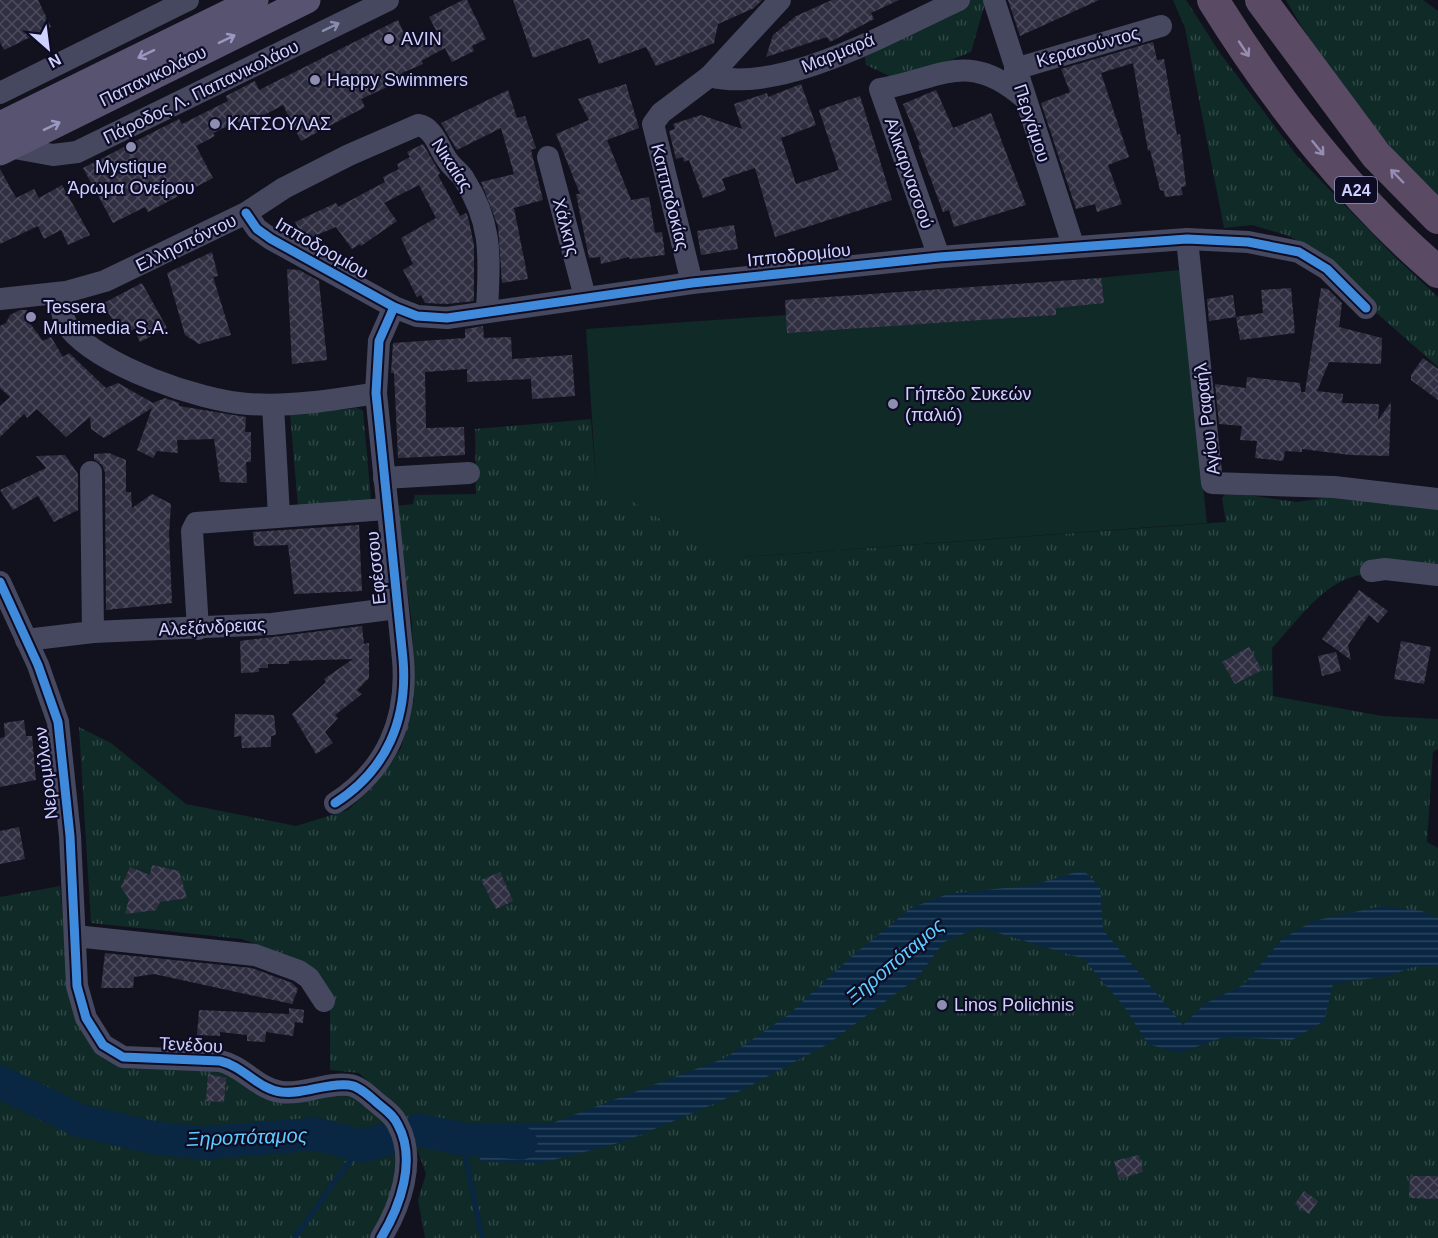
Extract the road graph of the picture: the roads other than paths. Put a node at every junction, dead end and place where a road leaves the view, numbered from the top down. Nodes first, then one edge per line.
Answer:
1 (188, 0) edge
2 (255, 0) edge
3 (307, 0) edge
4 (388, 0) edge
5 (780, 0) edge
6 (959, 0) edge
7 (994, 0) edge
8 (1213, 0) edge
9 (1261, 0) edge
10 (1275, 0) edge
11 (1161, 26) dead end
12 (1300, 54) junction
13 (1015, 69) junction
14 (710, 76) junction
15 (0, 93) edge
16 (1023, 97) junction
17 (425, 126) joint
18 (3, 141) edge
19 (548, 157) dead end
20 (246, 213) junction
21 (1438, 218) edge
22 (1187, 239) junction
23 (1073, 245) junction
24 (939, 257) junction
25 (1438, 272) edge
26 (692, 283) junction
27 (58, 294) junction
28 (585, 297) junction
29 (0, 298) edge
30 (394, 307) junction
31 (1366, 308) dead end
32 (487, 312) junction
33 (376, 393) junction
34 (273, 405) junction
35 (91, 472) dead end
36 (469, 473) dead end
37 (384, 478) junction
38 (1438, 499) edge
39 (386, 509) junction
40 (279, 516) junction
41 (1371, 571) dead end
42 (1438, 575) edge
43 (0, 582) edge
44 (397, 608) junction
45 (198, 629) junction
46 (93, 632) junction
47 (26, 640) junction
48 (335, 803) dead end
49 (75, 936) junction
50 (76, 972) joint
51 (324, 1001) dead end
52 (381, 1238) edge

1 - 15 street
2 -> 18 main road, Παπανικολάου
18 -> 3 main road, Παπανικολάου
18 -> 4 street, Πάροδος Λ. Παπανικολάου
5 - 14 street
6 - 14 street, Μαρμαρά
7 - 13 street, Περγάμου
8 -> 25 highway, Α24
9 - 12 highway, Α24
10 - 12 highway
11 - 13 street, Κερασούντος
21 -> 12 highway, Α24
13 - 16 street, Περγάμου
14 - 26 street, Καππαδοκίας
16 - 23 street, Περγάμου
16 - 24 street, Αλικαρνασσού
17 - 20 street, Ελλησπόντου
17 - 32 street, Νικαίας
19 - 28 street, Χάλκης
20 - 27 street, Ελλησπόντου
20 - 30 street, Ιπποδρομίου
22 - 23 street, Ιπποδρομίου
22 - 31 street, Ιπποδρομίου
22 - 38 street, Αγίου Ραφαήλ
23 - 24 street, Ιπποδρομίου
24 - 26 street, Ιπποδρομίου
26 - 28 street, Ιπποδρομίου
27 - 29 street, Ελλησπόντου
27 - 34 street
28 - 32 street, Ιπποδρομίου
30 - 32 street, Ιπποδρομίου
30 - 33 street, Εφέσσου
33 - 34 street
33 - 37 street, Εφέσσου
34 - 40 street
35 - 46 street
36 - 37 street
37 - 39 street, Εφέσσου
39 - 40 street
39 - 44 street, Εφέσσου
40 - 45 street
41 - 42 street
43 - 47 street, Νερομύλων
44 - 45 street, Αλεξάνδρειας
44 - 48 street, Εφέσσου
45 - 46 street, Αλεξάνδρειας
46 - 47 street, Αλεξάνδρειας
47 - 49 street, Νερομύλων
49 - 50 street, Νερομύλων
49 - 51 street
50 - 52 street, Τενέδου

